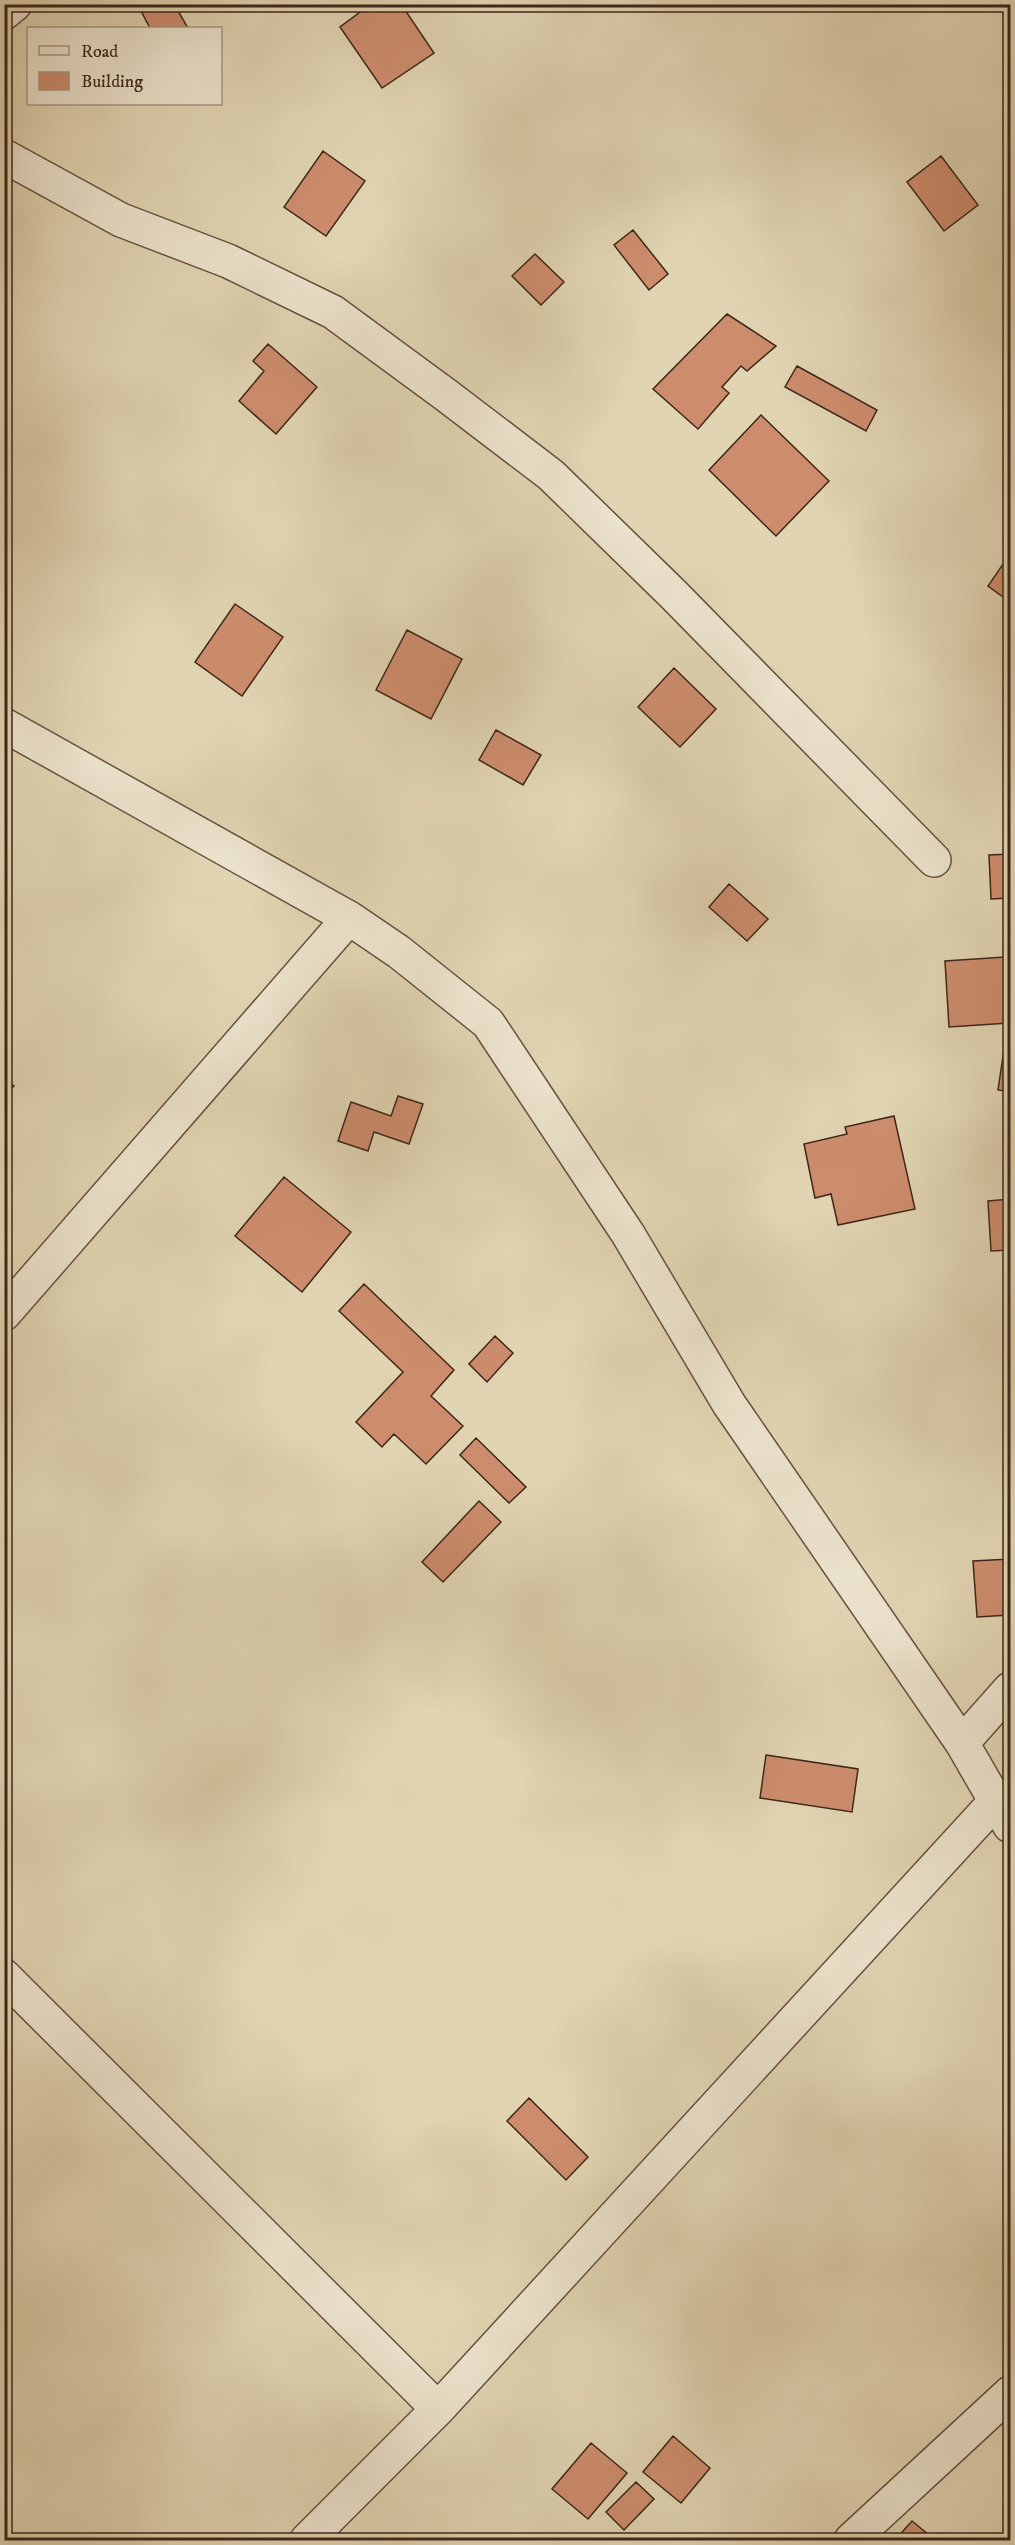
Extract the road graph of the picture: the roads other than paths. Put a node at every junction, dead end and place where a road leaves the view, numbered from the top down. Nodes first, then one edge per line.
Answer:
1 (15, 4) edge
2 (4, 13) edge
3 (4, 156) edge
4 (4, 725) edge
5 (934, 860) dead end
6 (349, 918) junction
7 (4, 1314) edge
8 (1011, 1689) edge
9 (962, 1743) junction
10 (1003, 1814) edge
11 (4, 1976) edge
12 (1011, 2393) edge
13 (438, 2409) junction
14 (307, 2541) edge
15 (851, 2541) edge

1 - 2 street
3 - 5 street
4 - 6 street
6 - 7 street
6 - 9 street
8 - 9 street
9 - 10 street
10 - 13 street
11 - 13 street
12 - 15 street
13 - 14 street

